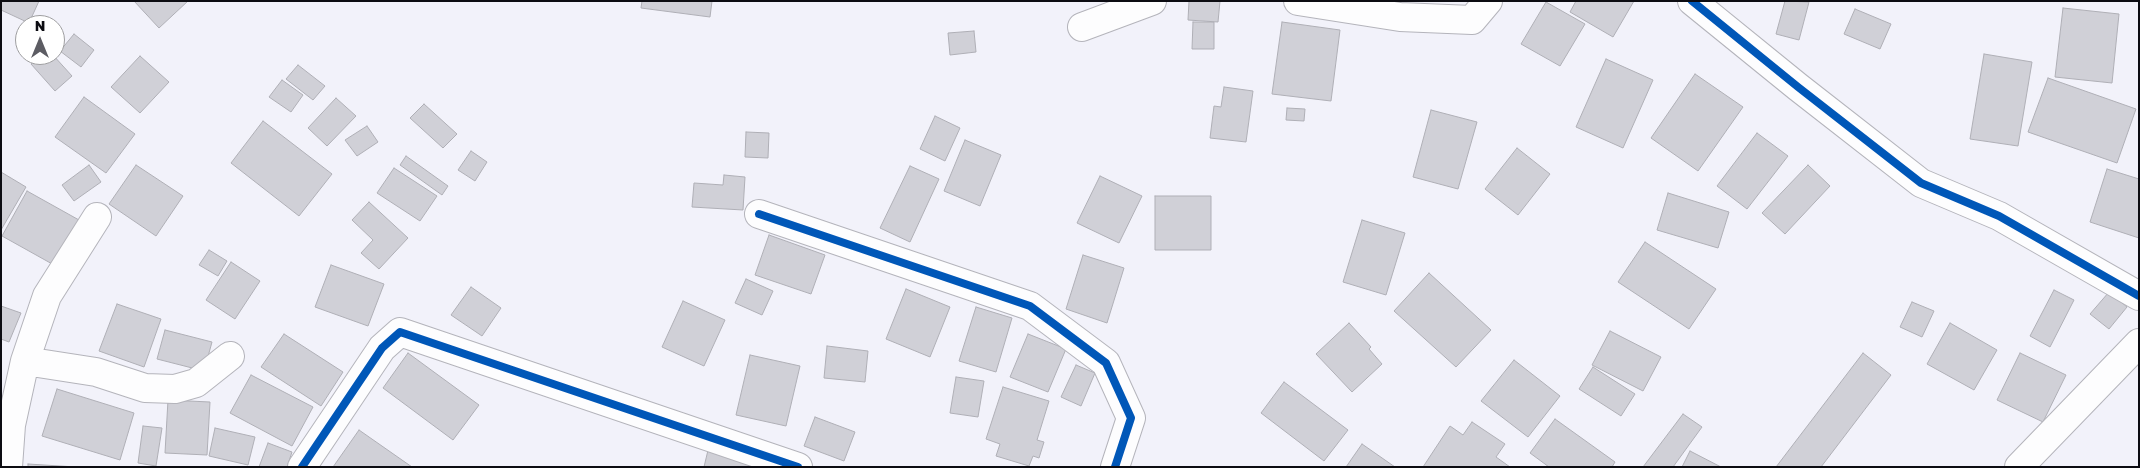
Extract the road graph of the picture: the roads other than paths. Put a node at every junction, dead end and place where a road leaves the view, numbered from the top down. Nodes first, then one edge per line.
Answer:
1 (1152, 1) edge
2 (1298, 1) edge
3 (1488, 1) edge
4 (1692, 1) edge
5 (1082, 27) dead end
6 (759, 214) dead end
7 (97, 217) dead end
8 (2139, 296) edge
9 (2139, 343) edge
10 (230, 356) dead end
11 (25, 361) junction
12 (8, 467) edge
13 (302, 467) edge
14 (798, 467) edge
15 (1115, 467) edge
16 (2019, 467) edge

1 - 5 street
2 - 3 street
4 - 8 street
6 - 15 street
7 - 11 street
9 - 16 street
10 - 11 street
11 - 12 street
13 - 14 street

